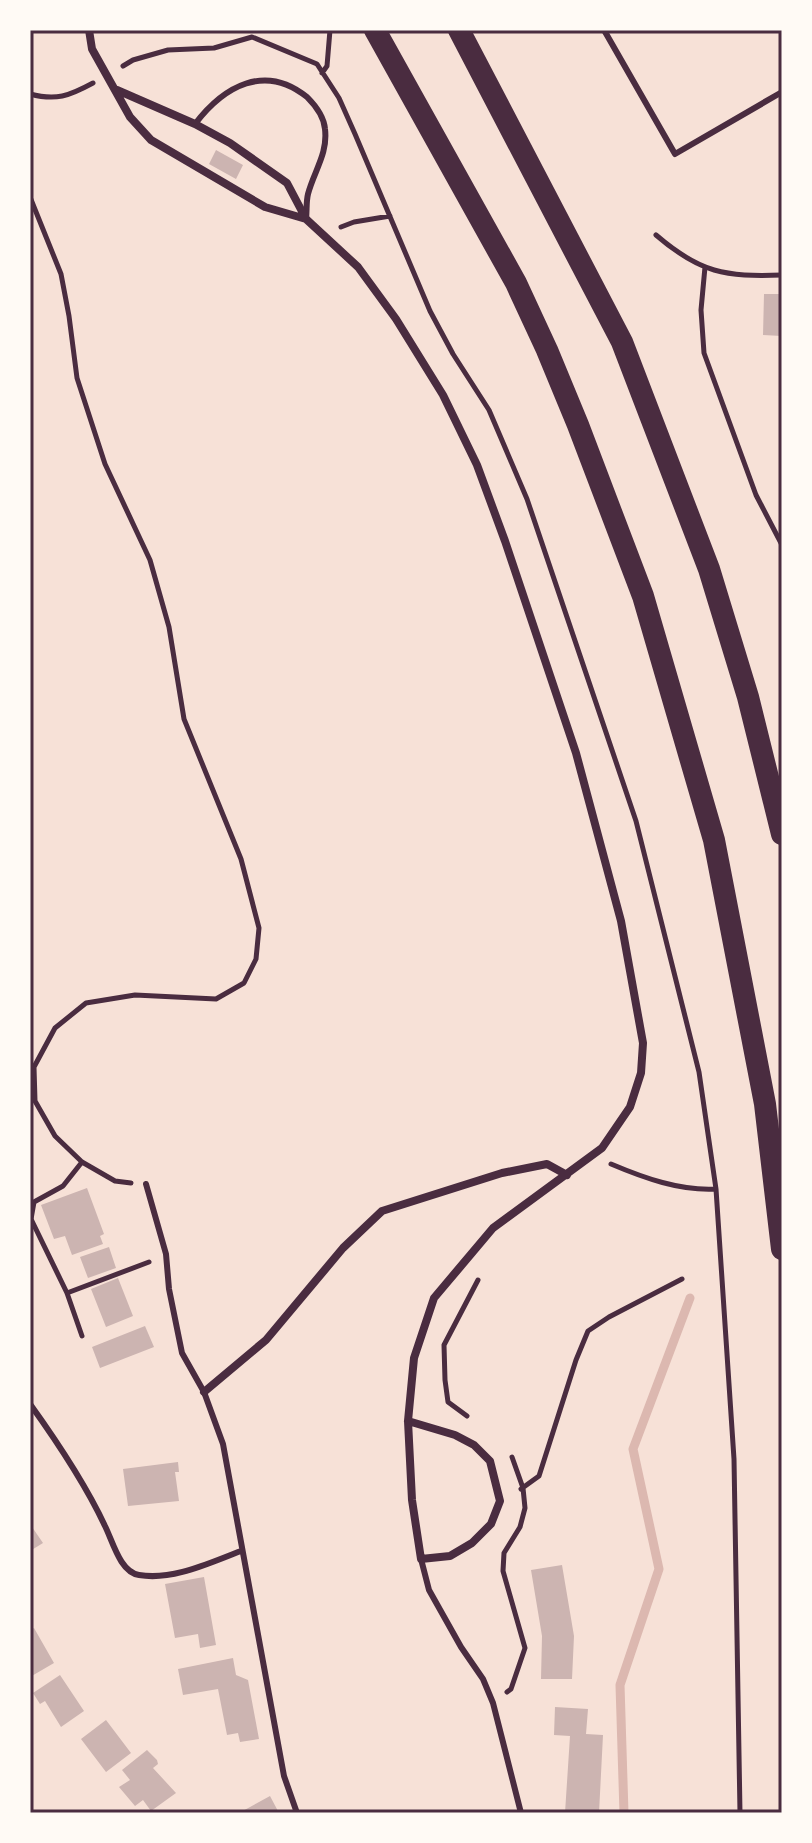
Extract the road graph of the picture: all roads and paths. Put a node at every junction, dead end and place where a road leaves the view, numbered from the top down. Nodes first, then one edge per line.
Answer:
1 (89, 30) edge
2 (256, 30) edge
3 (330, 30) edge
4 (375, 30) edge
5 (459, 30) edge
6 (604, 30) edge
7 (252, 37) junction
8 (133, 60) dead end
9 (322, 73) junction
10 (117, 90) junction
11 (78, 92) dead end
12 (782, 92) edge
13 (30, 94) edge
14 (195, 124) junction
15 (30, 197) edge
16 (390, 216) junction
17 (306, 219) junction
18 (323, 234) junction
19 (656, 235) dead end
20 (705, 267) junction
21 (782, 275) edge
22 (782, 545) edge
23 (782, 834) edge
24 (592, 1156) junction
25 (82, 1162) junction
26 (614, 1166) junction
27 (606, 1172) dead end
28 (567, 1175) junction
29 (146, 1184) joint
30 (716, 1189) junction
31 (782, 1249) edge
32 (166, 1254) junction
33 (482, 1273) dead end
34 (682, 1279) dead end
35 (67, 1293) junction
36 (82, 1336) dead end
37 (204, 1392) junction
38 (30, 1404) edge
39 (408, 1421) junction
40 (477, 1423) dead end
41 (510, 1451) dead end
42 (523, 1488) junction
43 (500, 1501) junction
44 (241, 1551) junction
45 (421, 1559) junction
46 (493, 1703) junction
47 (297, 1813) edge
48 (521, 1813) edge
49 (740, 1813) edge

1 - 10 street
2 - 7 path
3 - 9 path
4 - 31 highway
5 - 23 highway
6 - 12 lane
7 - 8 path
7 - 9 path
9 - 16 path
10 - 14 street
10 - 17 street
11 - 13 path
14 - 17 street
14 - 17 lane
15 - 25 path
16 - 18 path
16 - 30 path
17 - 18 street
18 - 24 street
19 - 20 path
20 - 21 path
20 - 22 path
24 - 26 path
24 - 28 street
25 - 29 path
25 - 35 path
26 - 27 path
26 - 30 path
28 - 37 street
28 - 39 street
29 - 32 lane
30 - 49 path
32 - 35 path
32 - 37 lane
33 - 40 path
34 - 42 path
35 - 36 path
37 - 44 lane
38 - 44 lane
39 - 43 street
39 - 45 street
41 - 42 path
42 - 43 path
42 - 46 path
43 - 45 street
44 - 47 lane
45 - 46 lane
46 - 48 lane

